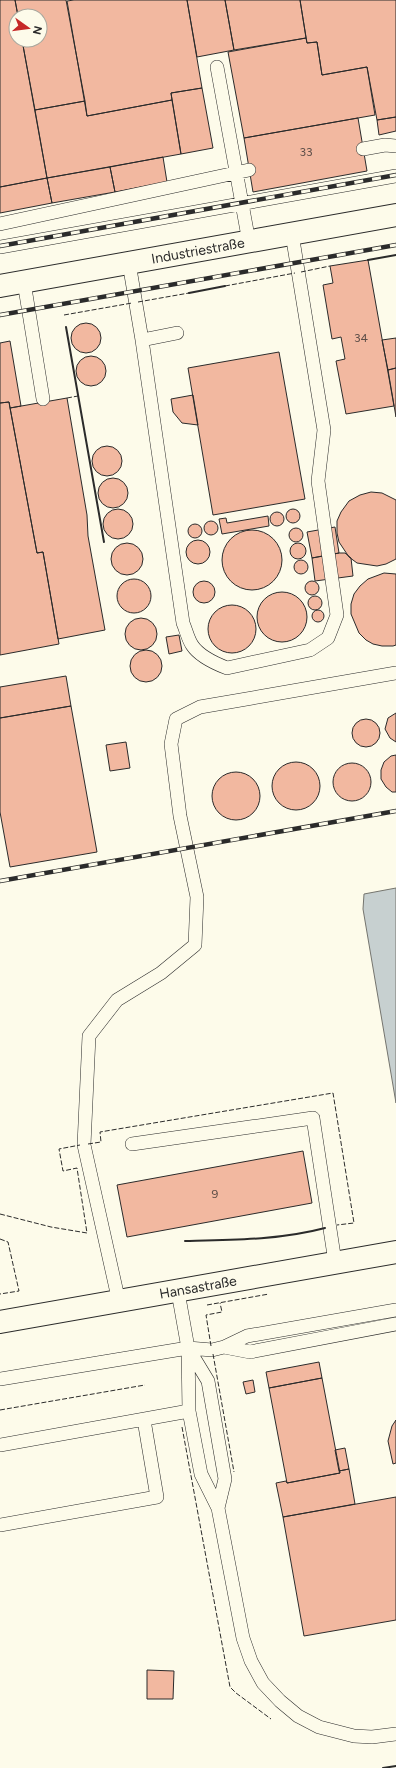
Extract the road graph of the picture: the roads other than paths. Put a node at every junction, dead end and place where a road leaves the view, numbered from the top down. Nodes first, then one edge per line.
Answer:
1 (217, 67) dead end
2 (396, 146) edge
3 (363, 149) dead end
4 (249, 170) dead end
5 (236, 172) junction
6 (396, 176) edge
7 (242, 204) junction
8 (396, 215) edge
9 (0, 224) edge
10 (292, 234) junction
11 (249, 242) junction
12 (0, 247) edge
13 (129, 263) junction
14 (24, 282) junction
15 (0, 286) edge
16 (177, 333) dead end
17 (142, 340) junction
18 (43, 399) dead end
19 (396, 673) edge
20 (132, 1144) dead end
21 (396, 1252) edge
22 (335, 1262) junction
23 (178, 1292) junction
24 (119, 1302) junction
25 (396, 1310) edge
26 (0, 1322) edge
27 (396, 1324) edge
28 (224, 1347) junction
29 (188, 1348) junction
30 (0, 1379) edge
31 (189, 1411) junction
32 (144, 1420) junction
33 (0, 1445) edge
34 (218, 1508) junction
35 (0, 1525) edge
36 (396, 1734) edge

1 - 5 lane
2 - 3 lane
4 - 5 lane
5 - 7 lane
5 - 9 lane
6 - 7 lane
7 - 11 lane
7 - 12 lane
8 - 10 street, Industriestraße
10 - 11 street, Industriestraße
10 - 17 lane
11 - 13 street, Industriestraße
13 - 14 street, Industriestraße
13 - 17 lane
14 - 15 street, Industriestraße
14 - 18 lane
16 - 17 lane
19 - 24 lane
20 - 22 lane
21 - 22 street, Hansastraße
22 - 23 street, Hansastraße
23 - 24 street, Hansastraße
23 - 29 lane
24 - 26 street, Hansastraße
25 - 28 lane
27 - 28 lane
28 - 29 lane
29 - 30 lane
29 - 31 lane
29 - 34 lane
31 - 32 lane
31 - 34 lane
32 - 33 lane
32 - 35 lane
34 - 36 lane

